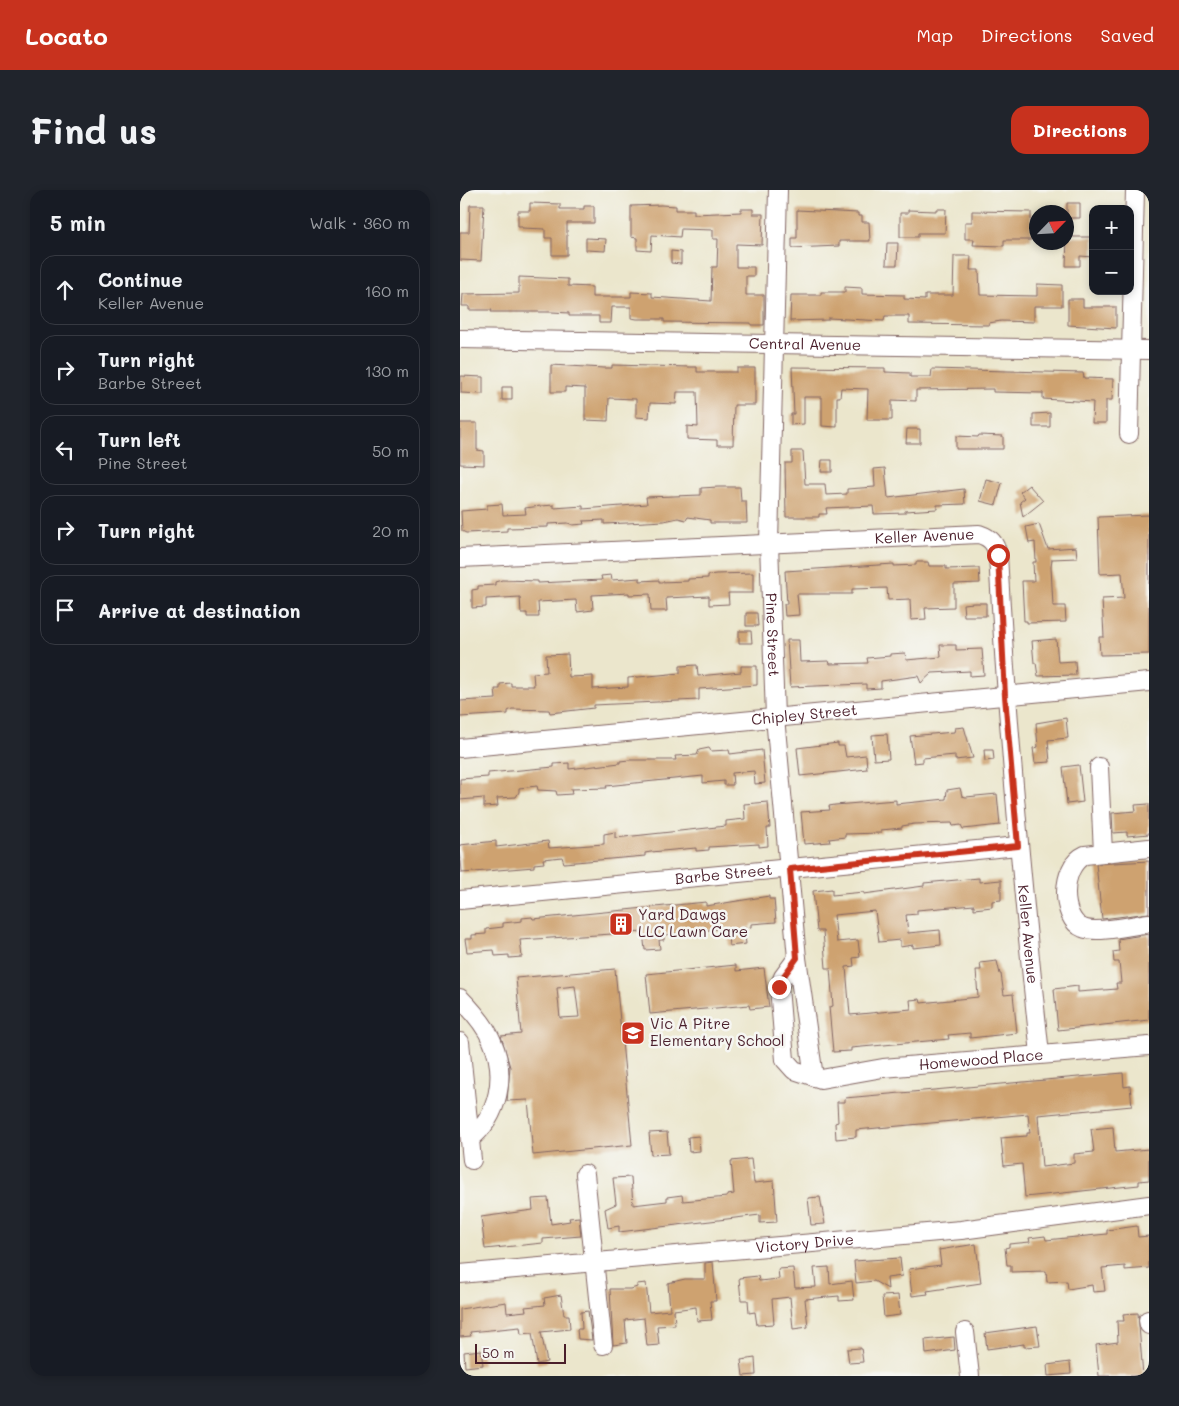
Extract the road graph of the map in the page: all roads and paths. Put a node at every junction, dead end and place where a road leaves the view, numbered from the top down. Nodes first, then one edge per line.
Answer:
1 (778, 190) edge
2 (1135, 190) edge
3 (460, 339) edge
4 (775, 343) junction
5 (1131, 350) junction
6 (1149, 350) edge
7 (1129, 434) dead end
8 (769, 542) junction
9 (460, 558) edge
10 (1149, 682) edge
11 (1005, 696) junction
12 (775, 717) junction
13 (460, 748) edge
14 (1099, 767) dead end
15 (1018, 846) junction
16 (1149, 848) edge
17 (1103, 853) junction
18 (790, 869) junction
19 (460, 900) edge
20 (1149, 923) edge
21 (797, 958) junction
22 (460, 998) edge
23 (460, 1042) edge
24 (1149, 1046) edge
25 (1040, 1054) junction
26 (814, 1077) junction
27 (470, 1139) junction
28 (472, 1160) dead end
29 (584, 1174) dead end
30 (1149, 1205) edge
31 (593, 1261) junction
32 (460, 1274) edge
33 (1148, 1320) edge
34 (1149, 1325) edge
35 (965, 1332) dead end
36 (603, 1345) dead end
37 (970, 1376) edge

1 - 4 street, Pine Street
2 - 5 street
3 - 4 street, Central Avenue
4 - 5 street, Central Avenue
4 - 8 street, Pine Street
5 - 6 street, Central Avenue
5 - 7 street
8 - 9 street, Keller Avenue
8 - 11 street, Keller Avenue
8 - 12 street, Pine Street
10 - 11 street, Chipley Street
11 - 12 street, Chipley Street
11 - 15 street, Keller Avenue
12 - 13 street, Chipley Street
12 - 18 street, Pine Street
14 - 17 street
15 - 18 street, Barbe Street
15 - 25 street, Keller Avenue
16 - 17 street
17 - 20 street
18 - 19 street, Barbe Street
18 - 21 street, Pine Street
21 - 26 street, Pine Street
21 - 26 street
22 - 27 street
23 - 27 street
24 - 25 street, Homewood Place
25 - 26 street, Homewood Place
27 - 28 street
29 - 31 street
30 - 31 street, Victory Drive
31 - 32 street, Victory Drive
31 - 36 street
33 - 34 street
35 - 37 street

